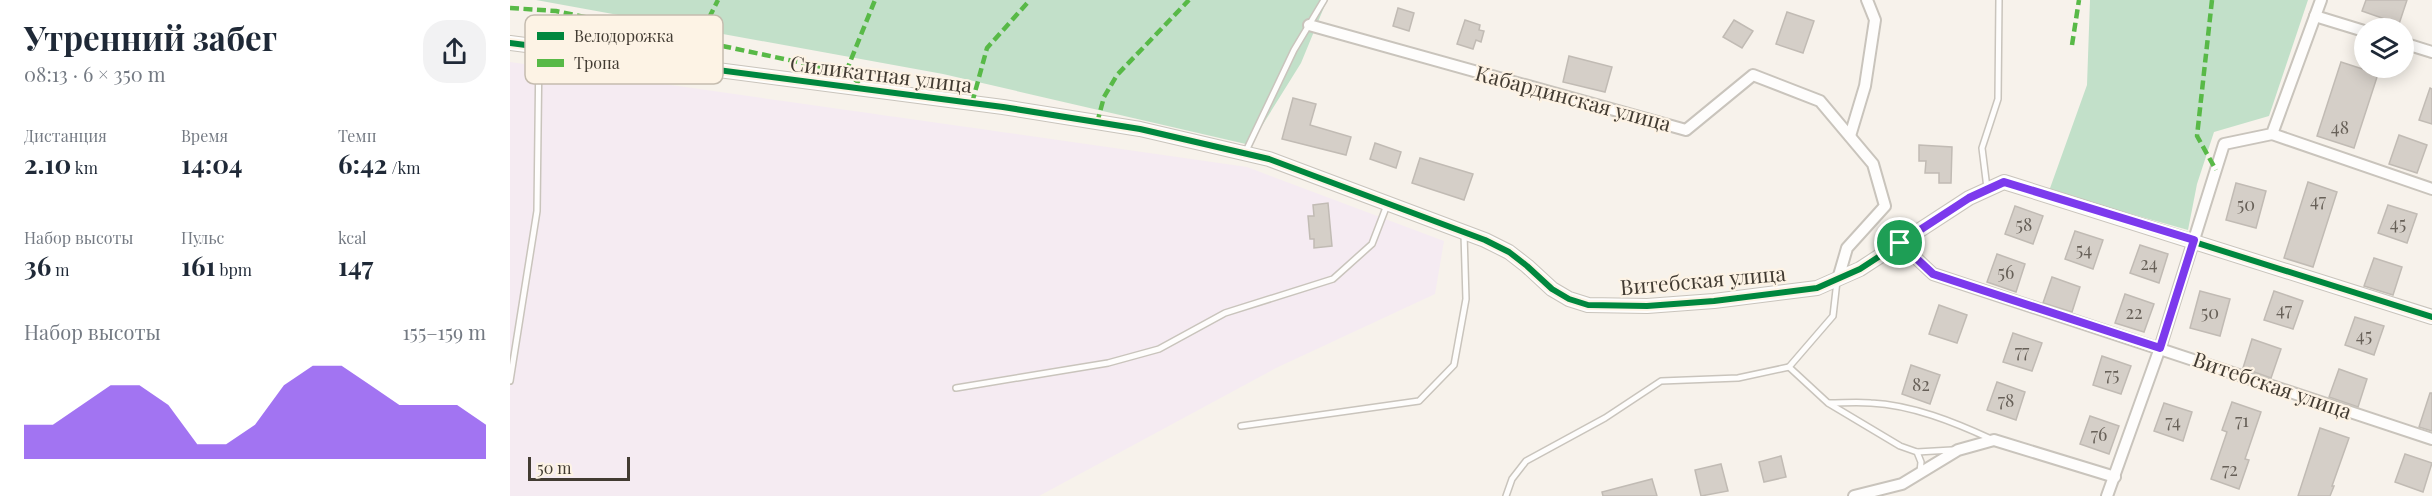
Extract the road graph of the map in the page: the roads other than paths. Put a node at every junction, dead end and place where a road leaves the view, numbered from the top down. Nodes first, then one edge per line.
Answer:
1 (1324, 0) edge
2 (1867, 0) edge
3 (1999, 0) edge
4 (2321, 0) edge
5 (2315, 16) junction
6 (1309, 25) junction
7 (2354, 28) edge
8 (510, 43) edge
9 (525, 45) edge
10 (2414, 46) edge
11 (2432, 52) edge
12 (723, 71) edge
13 (539, 84) edge
14 (2272, 134) junction
15 (1850, 136) junction
16 (1245, 154) junction
17 (1988, 189) junction
18 (2432, 189) edge
19 (1387, 203) junction
20 (1464, 232) junction
21 (2194, 240) junction
22 (1900, 243) junction
23 (1838, 279) junction
24 (2432, 317) edge
25 (2160, 348) junction
26 (1789, 367) junction
27 (510, 381) edge
28 (956, 388) dead end
29 (1828, 403) junction
30 (1241, 426) dead end
31 (1994, 440) junction
32 (2432, 440) edge
33 (1958, 450) junction
34 (1917, 452) junction
35 (1920, 474) junction
36 (2115, 477) junction
37 (1506, 496) edge
38 (1854, 496) edge
39 (2108, 496) edge

1 - 6 lane
2 - 15 street
3 - 17 lane
4 - 5 street
5 - 7 street
5 - 14 street
6 - 15 street, Кабардинская улица
6 - 16 lane
8 - 9 street, Силикатная улица
10 - 11 street
12 - 16 street, Силикатная улица
13 - 27 lane
14 - 18 street
14 - 21 street
15 - 23 street, Кабардинская улица
16 - 19 street, Витебская улица
17 - 21 street
17 - 22 street
19 - 20 street, Витебская улица
19 - 28 lane
20 - 23 street, Витебская улица
20 - 30 lane
21 - 24 street
21 - 25 street
22 - 23 street, Витебская улица
22 - 25 street, Витебская улица
23 - 26 lane
25 - 32 street, Витебская улица
25 - 36 street
26 - 29 lane
26 - 37 lane
29 - 31 lane
29 - 34 lane
31 - 33 street
31 - 36 street
33 - 34 lane
33 - 35 street
34 - 35 lane
35 - 38 street
36 - 39 street

